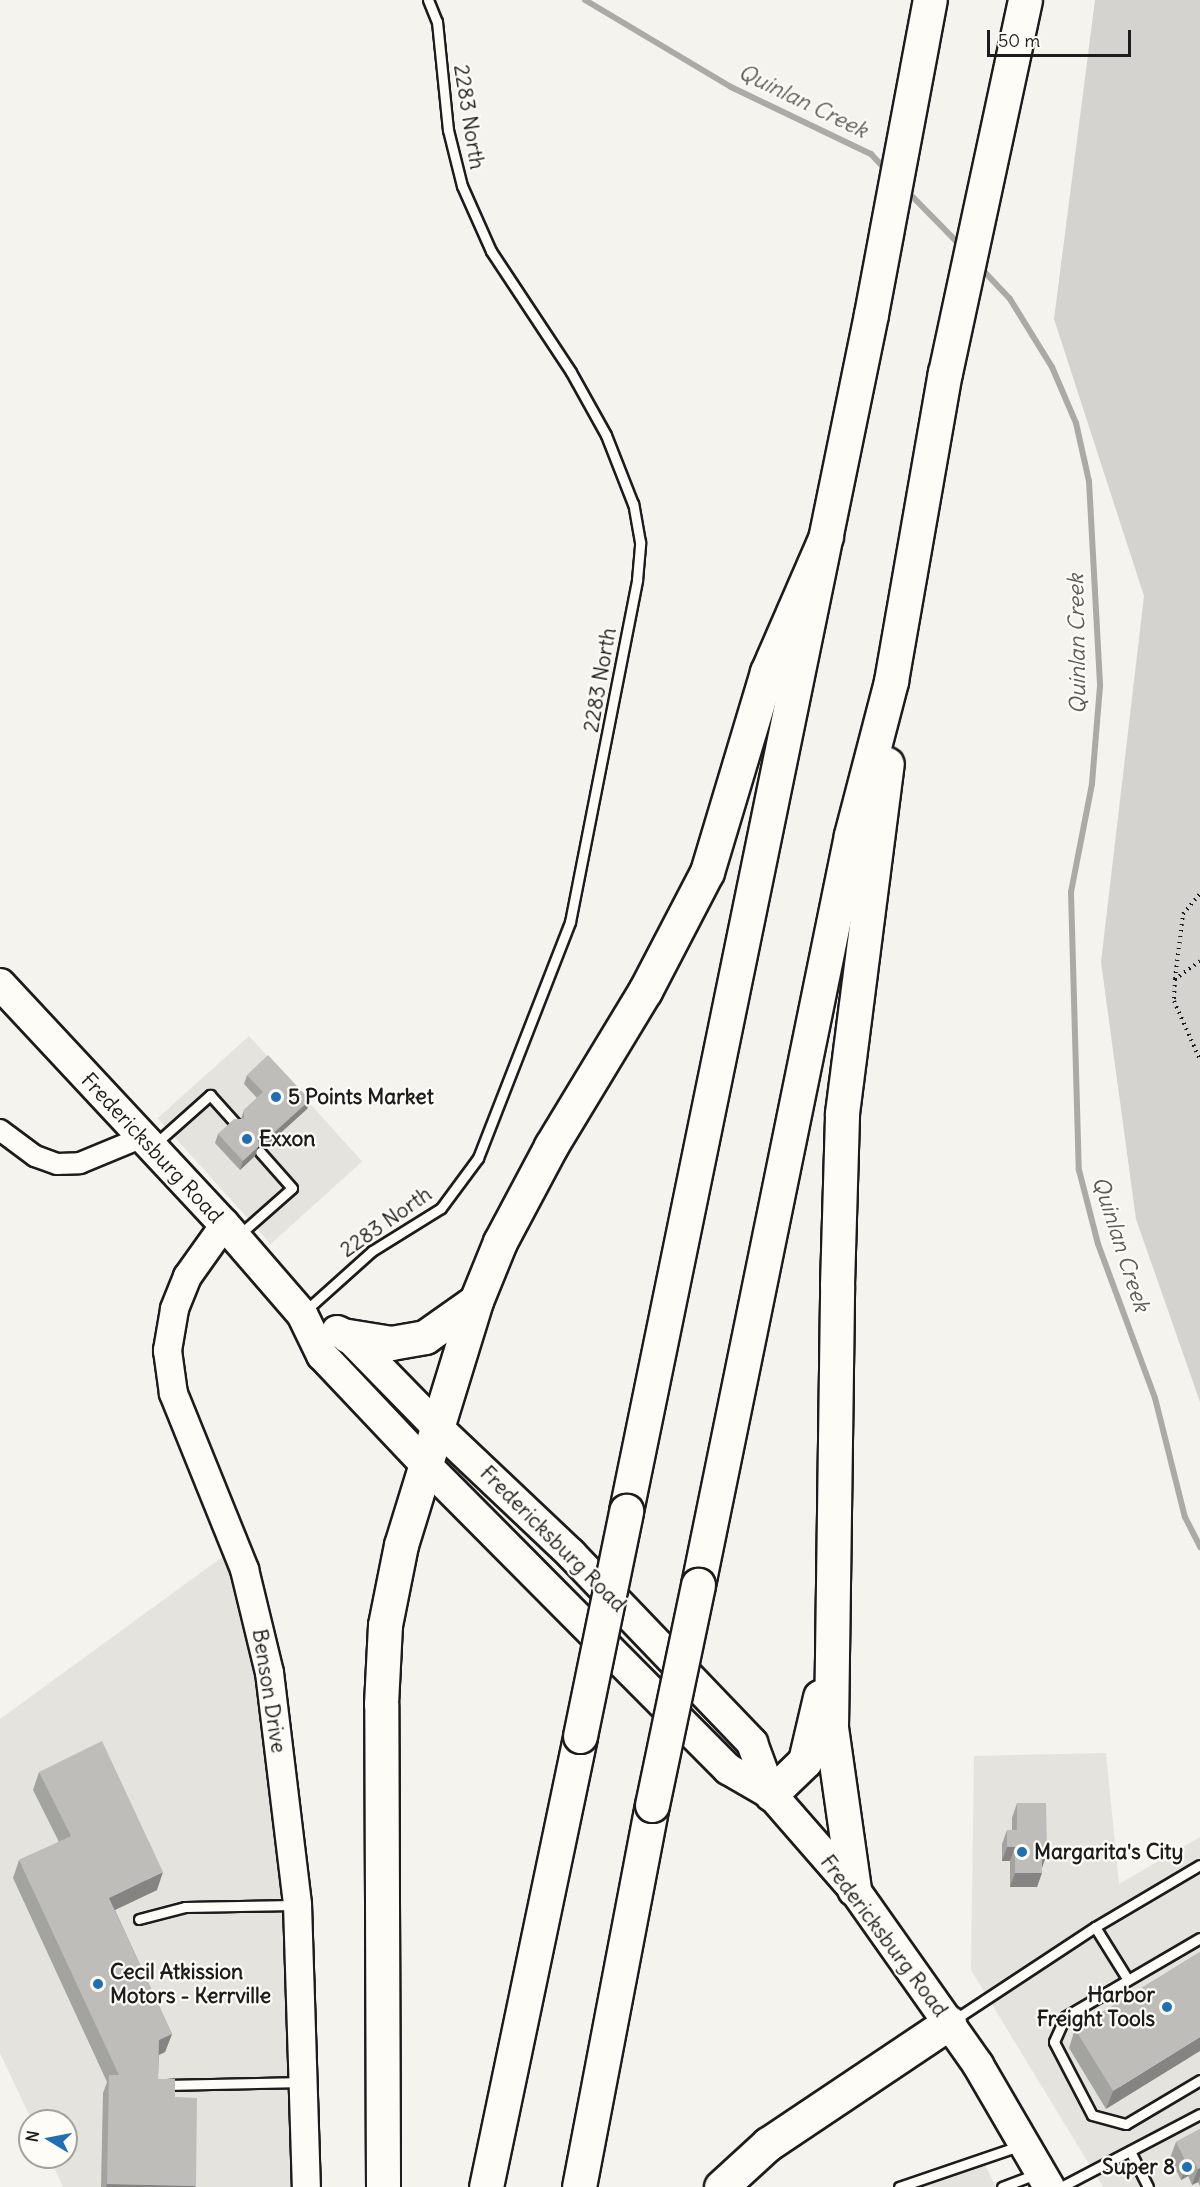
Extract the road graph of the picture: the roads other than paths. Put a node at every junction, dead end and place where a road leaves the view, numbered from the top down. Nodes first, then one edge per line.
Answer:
1 (428, 0) edge
2 (930, 0) edge
3 (1025, 0) edge
4 (826, 536) junction
5 (891, 681) junction
6 (0, 984) edge
7 (236, 1124) edge
8 (0, 1130) edge
9 (147, 1142) junction
10 (260, 1152) edge
11 (230, 1231) junction
12 (476, 1301) junction
13 (302, 1314) junction
14 (348, 1336) junction
15 (439, 1429) junction
16 (426, 1465) junction
17 (830, 1651) junction
18 (771, 1794) junction
19 (1200, 1865) edge
20 (854, 1888) junction
21 (297, 1904) junction
22 (139, 1919) dead end
23 (1095, 1927) junction
24 (1200, 1938) edge
25 (1128, 1980) junction
26 (949, 2023) junction
27 (1200, 2080) edge
28 (305, 2082) junction
29 (170, 2085) edge
30 (1200, 2114) edge
31 (1024, 2144) junction
32 (1130, 2151) junction
33 (1050, 2182) edge
34 (306, 2187) edge
35 (383, 2187) edge
36 (486, 2187) edge
37 (579, 2187) edge
38 (721, 2187) edge
39 (899, 2187) edge
40 (1002, 2187) edge
41 (1148, 2187) edge

1 - 13 lane, 2283 North
2 - 4 highway
3 - 5 highway
4 - 12 highway
4 - 36 highway, bridge
5 - 17 highway
5 - 37 highway, bridge
6 - 9 main road, Fredericksburg Road
7 - 9 lane
8 - 9 street
9 - 11 main road, Fredericksburg Road
10 - 11 lane
11 - 13 main road, Fredericksburg Road
11 - 21 street, Benson Drive
12 - 14 highway
12 - 15 highway
13 - 14 main road, Fredericksburg Road
13 - 16 main road, Fredericksburg Road
14 - 15 main road, Fredericksburg Road
15 - 16 highway
15 - 18 main road, Fredericksburg Road
16 - 18 main road, Fredericksburg Road
16 - 35 highway
17 - 18 highway
17 - 20 highway
18 - 20 main road, Fredericksburg Road
19 - 23 lane
20 - 26 main road, Fredericksburg Road
21 - 22 lane
21 - 28 street, Benson Drive
23 - 25 lane
23 - 26 lane
24 - 25 lane
25 - 27 lane
26 - 31 main road, Fredericksburg Road
26 - 38 highway
28 - 29 lane
28 - 34 street, Benson Drive
30 - 32 lane
31 - 33 main road, Fredericksburg Road
31 - 39 lane
32 - 33 lane
32 - 41 lane
33 - 40 lane

